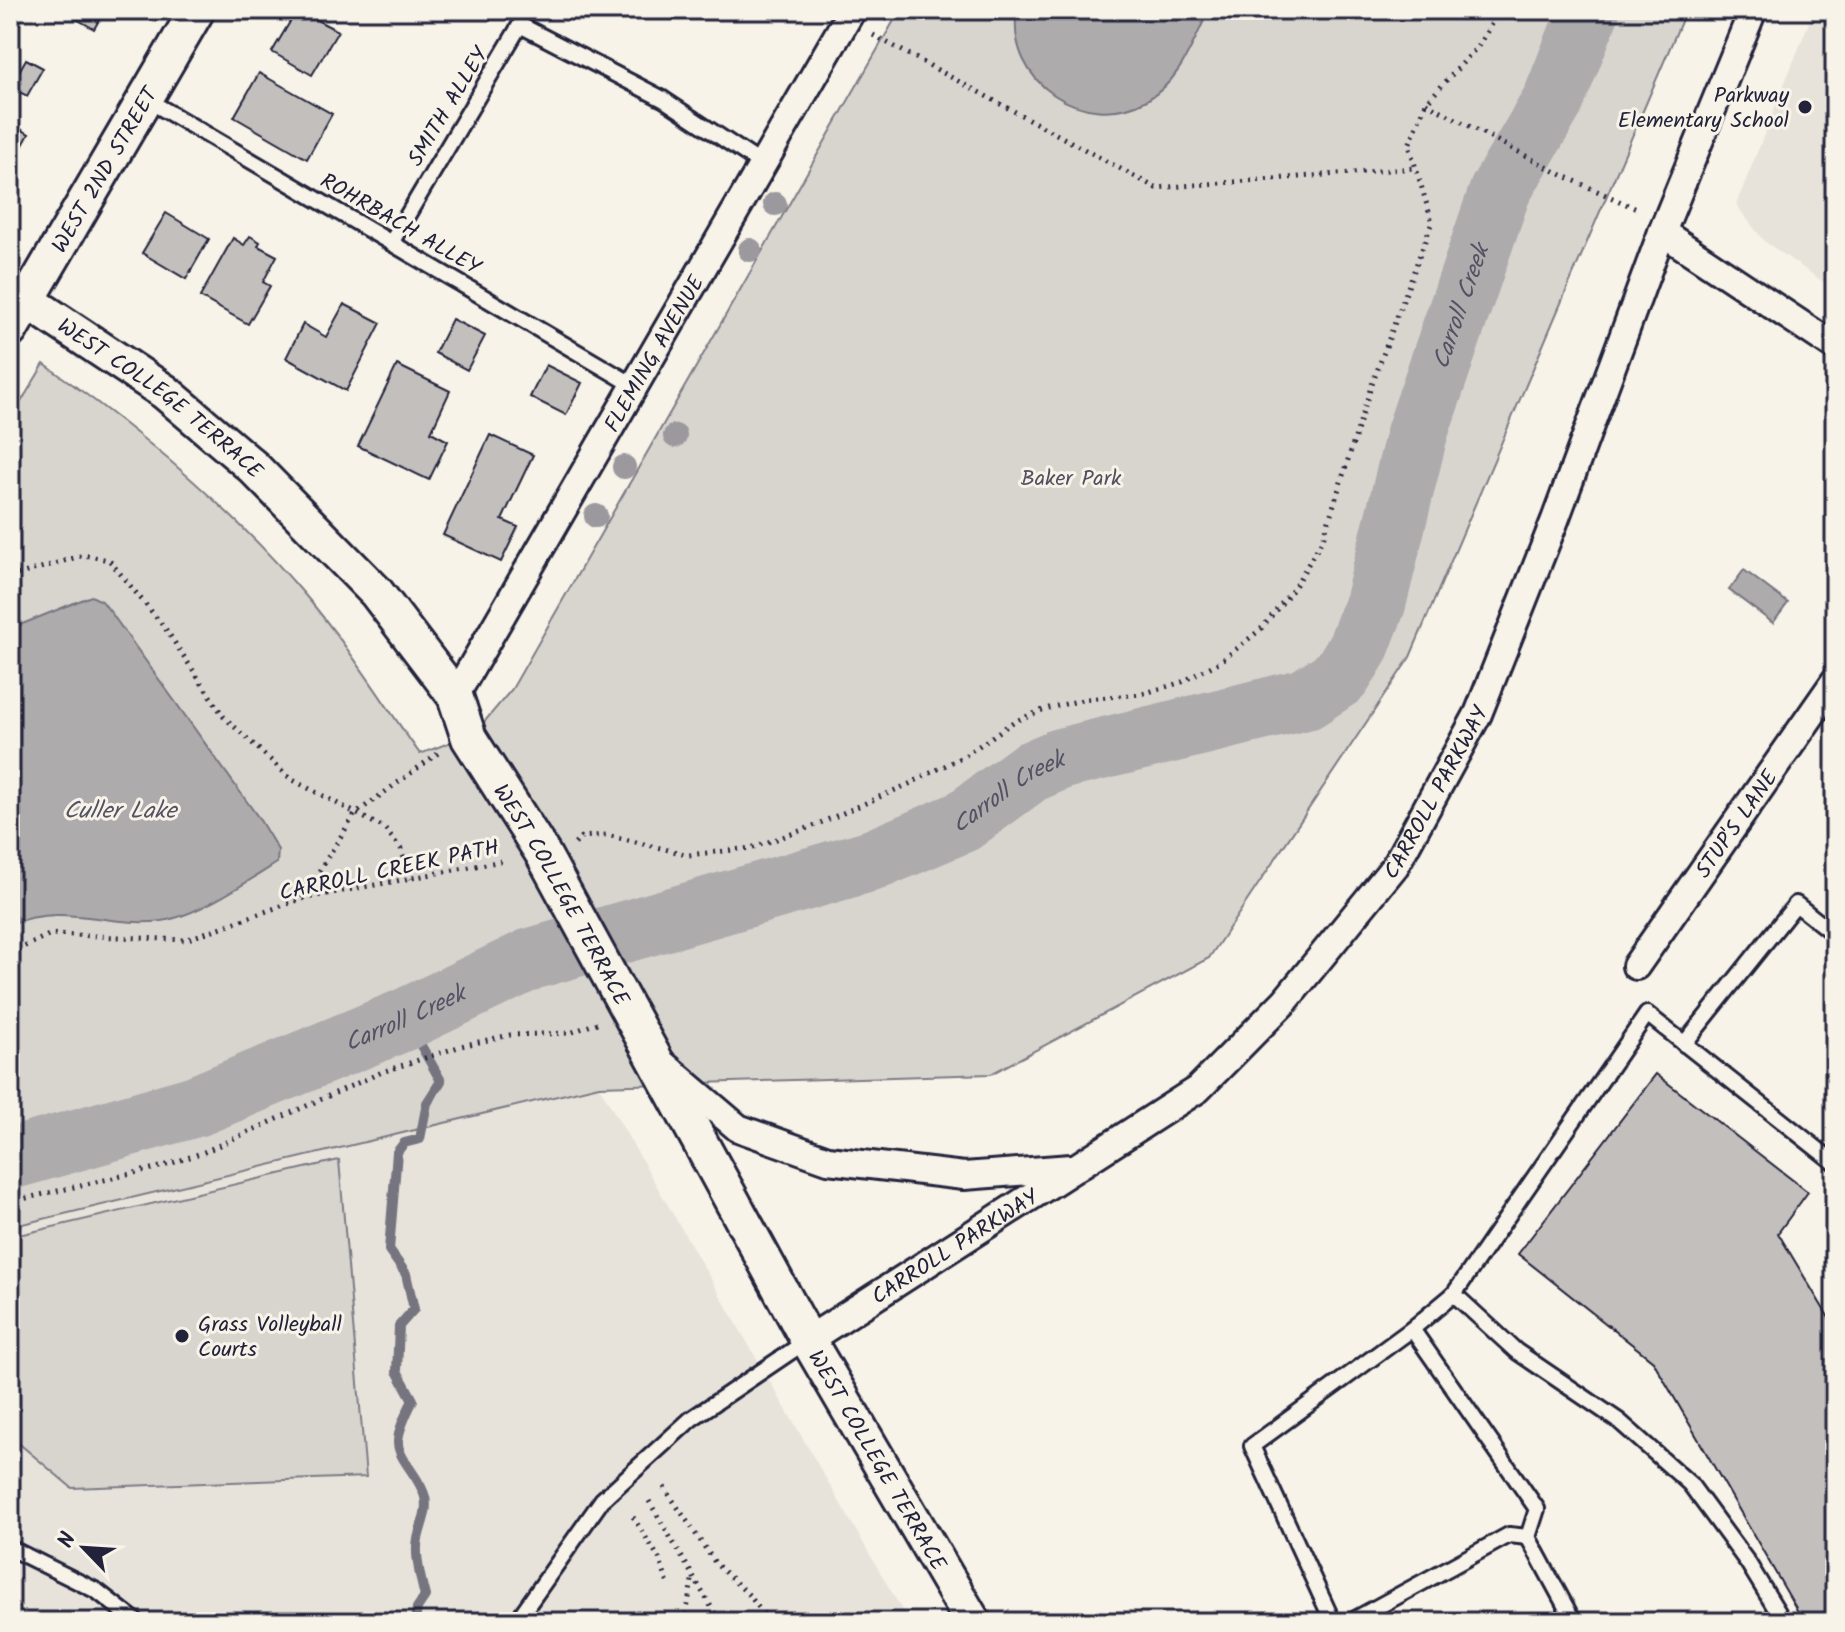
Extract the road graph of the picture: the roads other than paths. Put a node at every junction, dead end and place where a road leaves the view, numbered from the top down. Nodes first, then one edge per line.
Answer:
1 (197, 10) edge
2 (1753, 10) edge
3 (849, 15) edge
4 (146, 99) junction
5 (763, 165) junction
6 (1662, 232) junction
7 (391, 243) junction
8 (19, 295) edge
9 (10, 330) edge
10 (1835, 347) edge
11 (635, 386) junction
12 (1835, 681) edge
13 (455, 696) junction
14 (1835, 935) edge
15 (1636, 966) dead end
16 (1684, 1044) junction
17 (653, 1056) junction
18 (1835, 1163) edge
19 (1075, 1168) junction
20 (1454, 1294) junction
21 (1412, 1329) junction
22 (808, 1340) junction
23 (1528, 1537) junction
24 (10, 1548) edge
25 (137, 1622) edge
26 (516, 1622) edge
27 (973, 1622) edge
28 (1333, 1622) edge
29 (1350, 1622) edge
30 (1574, 1622) edge
31 (1784, 1622) edge

1 - 4 street, WEST 2ND STREET
2 - 6 street, CARROLL PARKWAY
3 - 5 street, FLEMING AVENUE
4 - 7 lane, ROHRBACH ALLEY
4 - 8 street, WEST 2ND STREET
5 - 7 lane, SMITH ALLEY
5 - 11 street, FLEMING AVENUE
6 - 10 street
6 - 19 street, CARROLL PARKWAY
7 - 11 lane, ROHRBACH ALLEY
8 - 9 street, WEST 2ND STREET
8 - 13 street, WEST COLLEGE TERRACE
11 - 13 street, FLEMING AVENUE
12 - 15 street, STUP'S LANE
13 - 17 street, WEST COLLEGE TERRACE
14 - 16 lane
16 - 18 lane
16 - 20 lane
17 - 19 street
17 - 22 street, WEST COLLEGE TERRACE
19 - 22 street, CARROLL PARKWAY
20 - 21 lane
20 - 31 lane
21 - 23 lane
21 - 28 lane
22 - 26 lane
22 - 27 street, WEST COLLEGE TERRACE
23 - 29 lane
23 - 30 lane
24 - 25 lane

